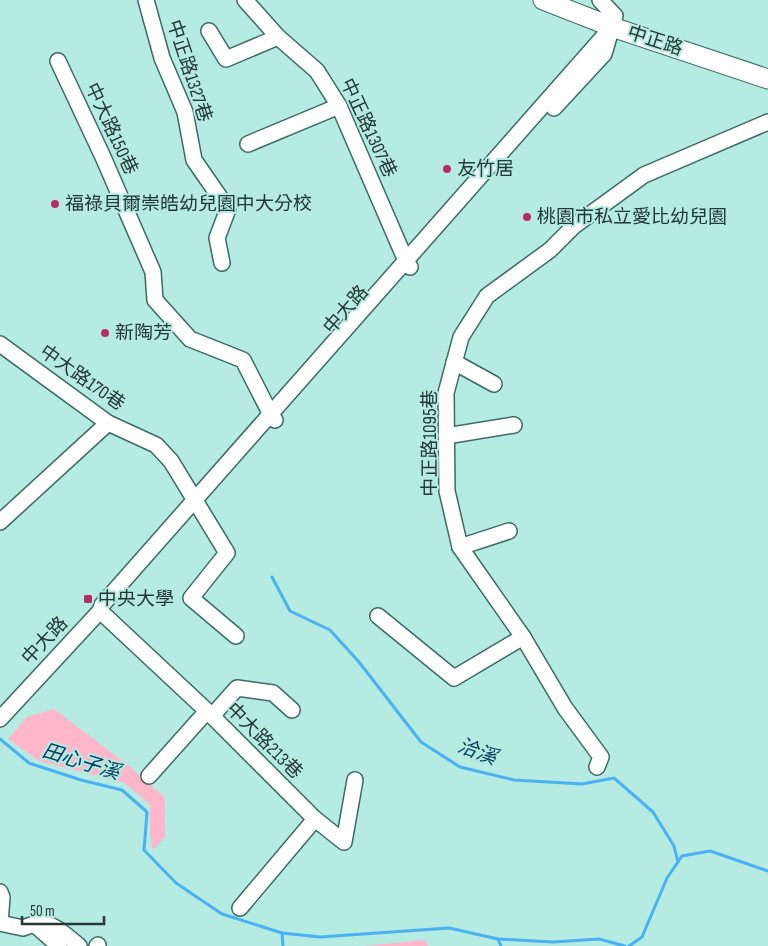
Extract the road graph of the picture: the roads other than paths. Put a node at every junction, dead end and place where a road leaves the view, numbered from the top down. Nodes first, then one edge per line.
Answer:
1 (146, 0) edge
2 (245, 0) edge
3 (543, 0) edge
4 (600, 0) edge
5 (612, 27) junction
6 (209, 31) dead end
7 (278, 37) junction
8 (58, 60) dead end
9 (768, 79) edge
10 (339, 106) junction
11 (768, 122) edge
12 (248, 144) dead end
13 (222, 263) dead end
14 (408, 264) junction
15 (0, 344) edge
16 (454, 362) junction
17 (494, 384) dead end
18 (273, 417) junction
19 (108, 423) junction
20 (514, 425) dead end
21 (446, 436) junction
22 (198, 503) junction
23 (0, 522) edge
24 (509, 531) dead end
25 (460, 546) junction
26 (100, 611) junction
27 (378, 616) dead end
28 (236, 636) dead end
29 (523, 637) junction
30 (292, 710) dead end
31 (209, 714) junction
32 (0, 719) edge
33 (597, 767) dead end
34 (149, 776) dead end
35 (355, 780) dead end
36 (315, 819) junction
37 (0, 892) edge
38 (240, 908) dead end
39 (0, 923) edge
40 (34, 924) junction
41 (59, 946) edge
42 (79, 946) edge

1 - 13 street, 中正路1327巷
2 - 7 street, 中正路1307巷
3 - 5 main road, 中正路
4 - 5 street
5 - 9 main road, 中正路
5 - 14 street, 中大路
6 - 7 street
7 - 10 street, 中正路1307巷
8 - 18 street, 中大路150巷
10 - 12 street
10 - 14 street, 中正路1307巷
11 - 16 street, 中正路1095巷
14 - 18 street, 中大路
15 - 19 street, 中大路170巷
16 - 17 street
16 - 21 street, 中正路1095巷
18 - 22 street, 中大路
19 - 22 street, 中大路170巷
19 - 23 street
20 - 21 street
21 - 25 street, 中正路1095巷
22 - 26 street, 中大路
22 - 28 street, 中大路170巷
24 - 25 street
25 - 29 street, 中正路1095巷
26 - 31 street, 中大路213巷
26 - 32 street, 中大路
27 - 29 street
29 - 33 street, 中正路1095巷
30 - 31 street
31 - 34 street
31 - 36 street, 中大路213巷
35 - 36 street, 中大路213巷
36 - 38 street
37 - 39 street
39 - 40 street
40 - 41 street
40 - 42 street

